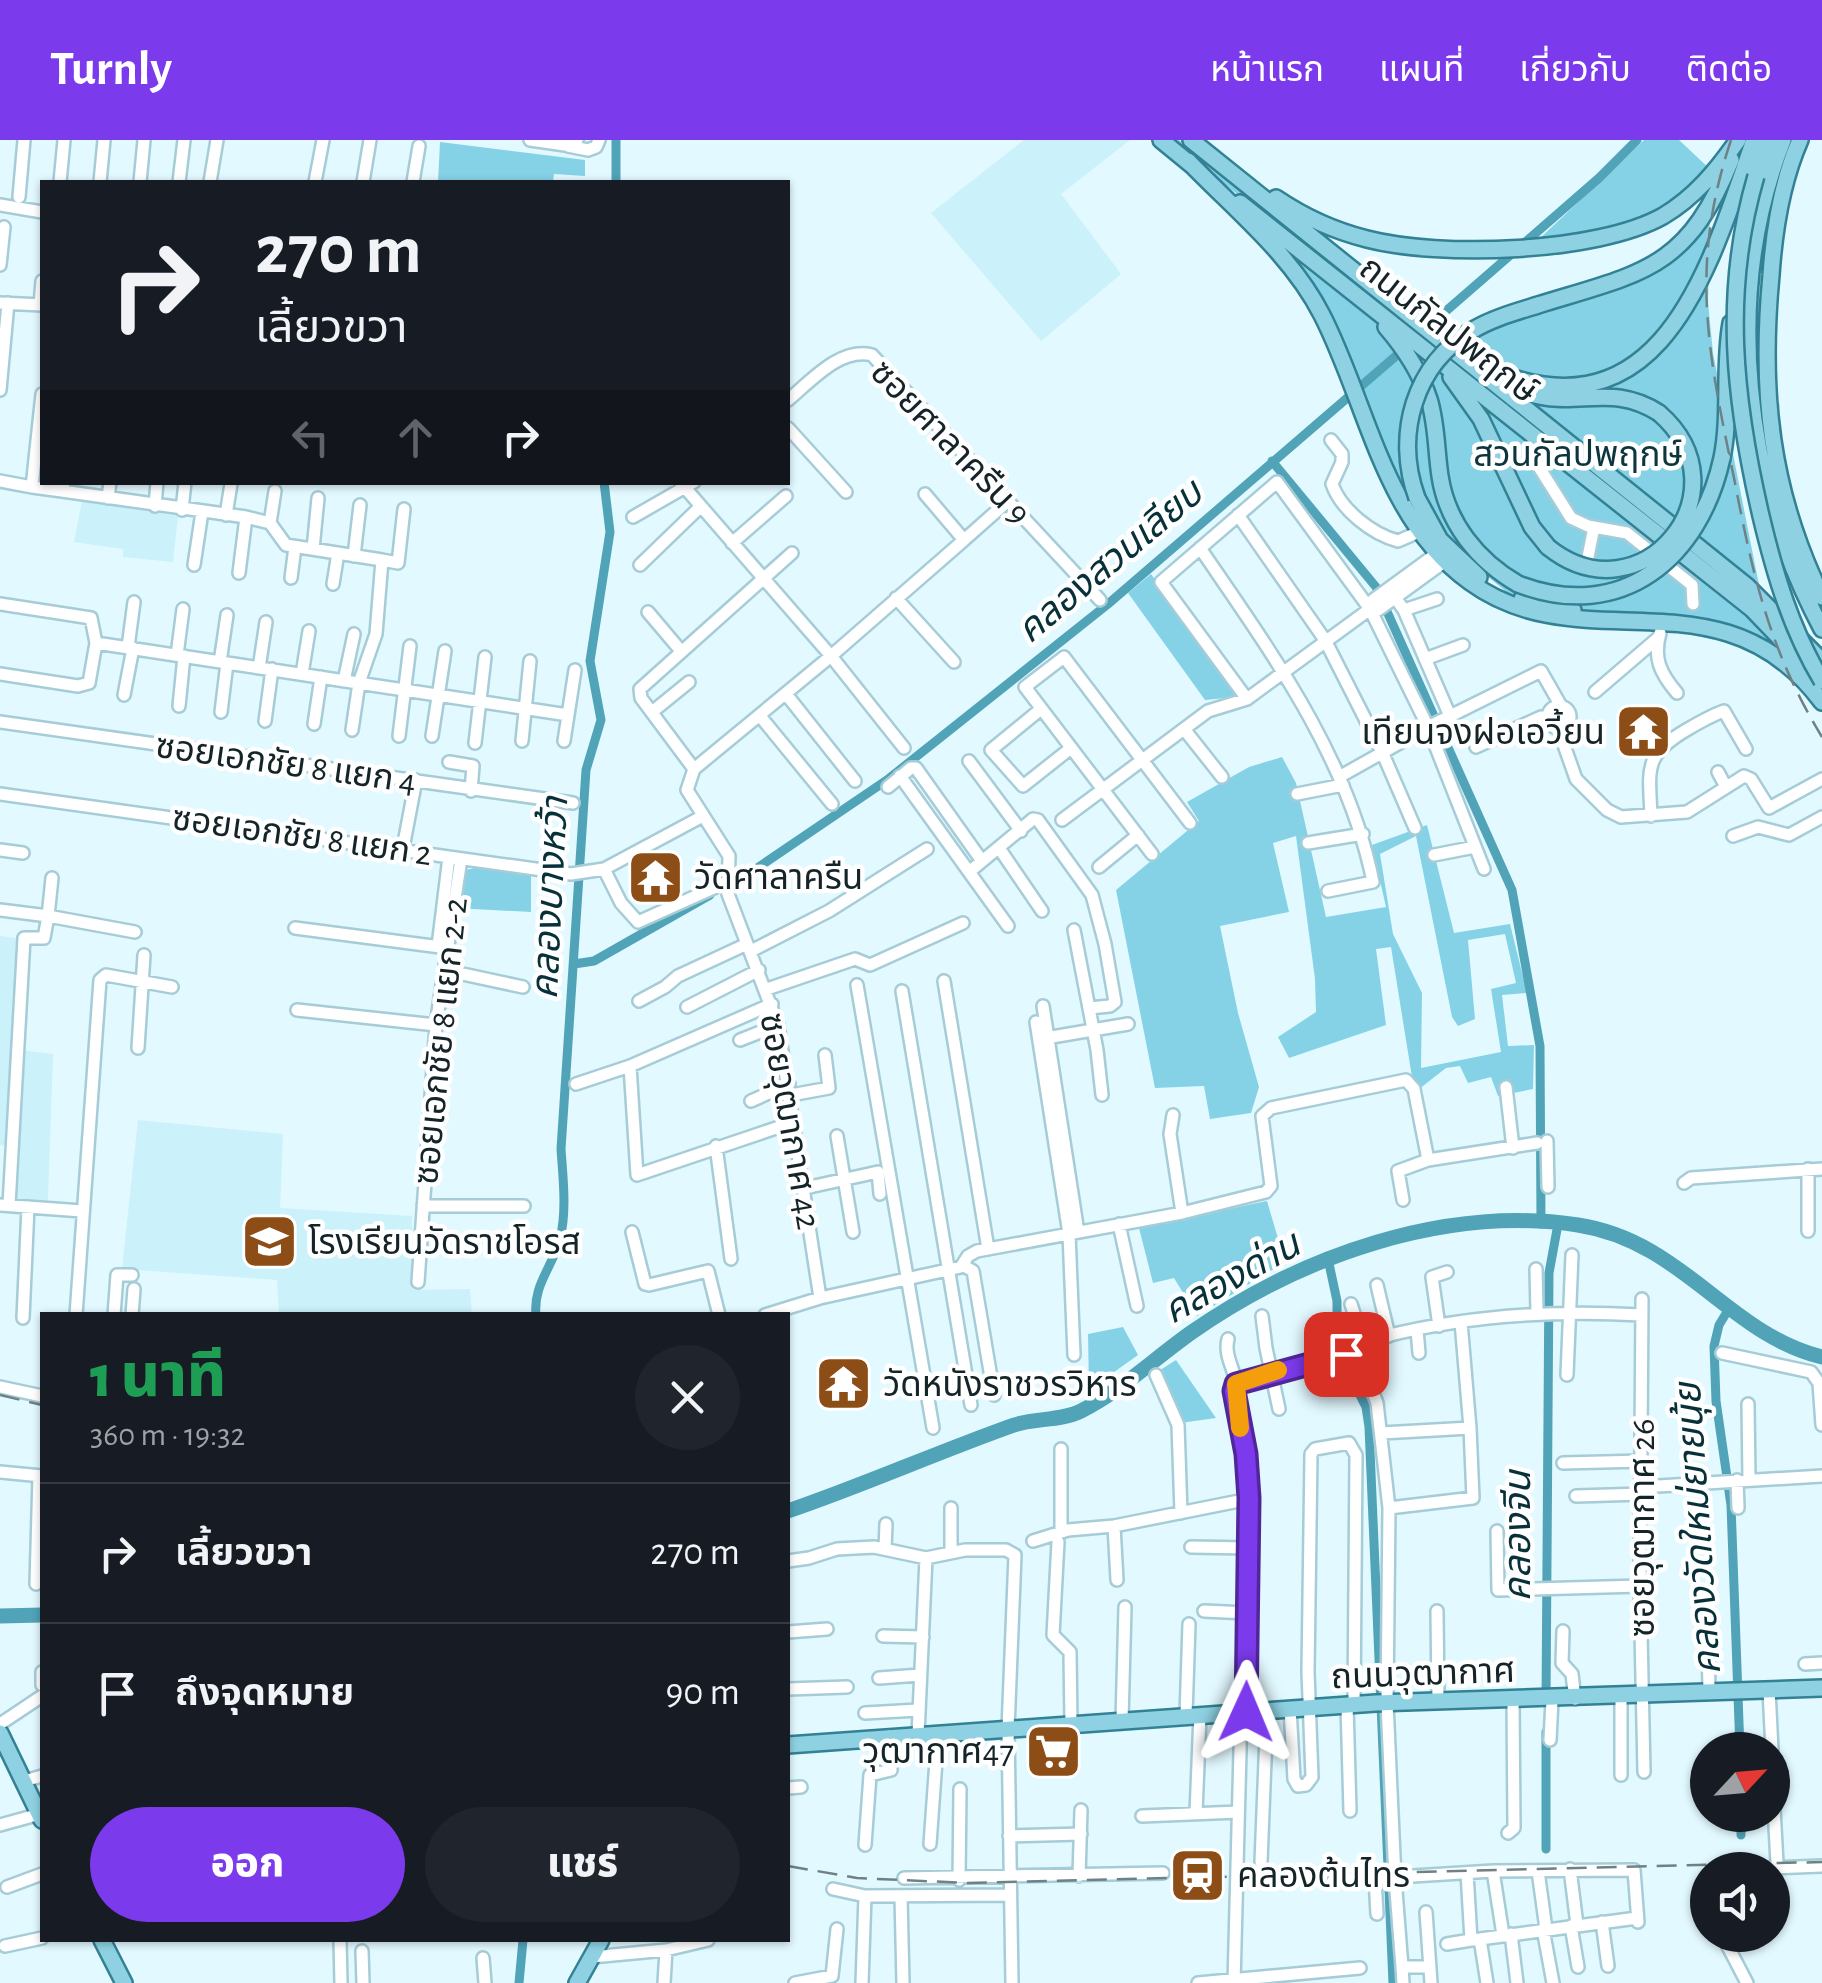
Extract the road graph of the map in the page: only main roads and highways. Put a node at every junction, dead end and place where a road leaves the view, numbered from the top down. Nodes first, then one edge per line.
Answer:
1 (1161, 140) edge
2 (1194, 140) edge
3 (1739, 140) edge
4 (1754, 140) edge
5 (1769, 140) edge
6 (1782, 140) edge
7 (1800, 140) edge
8 (1188, 162) junction
9 (1761, 208) junction
10 (1754, 254) junction
11 (1765, 338) junction
12 (1417, 341) junction
13 (1458, 355) junction
14 (1822, 597) edge
15 (1631, 619) junction
16 (1822, 629) edge
17 (1822, 661) edge
18 (1822, 681) edge
19 (1822, 699) edge
20 (1822, 1688) edge
21 (0, 1733) edge
22 (790, 1745) edge
23 (40, 1815) edge
24 (103, 1942) edge
25 (599, 1942) edge
26 (124, 1983) edge
27 (577, 1983) edge

1 - 8 main road, ถนนกัลปพฤกษ์
2 - 3 main road
2 - 12 main road, ถนนกัลปพฤกษ์
3 - 15 main road, bridge
4 - 13 main road
5 - 18 main road, bridge
6 - 9 main road
7 - 11 main road
8 - 12 main road, ถนนกัลปพฤกษ์
8 - 15 main road
9 - 10 main road
9 - 12 main road, bridge
10 - 11 main road
10 - 16 main road
11 - 14 main road
12 - 13 main road, ถนนกัลปพฤกษ์
12 - 13 main road, bridge
12 - 19 main road, ถนนกัลปพฤกษ์
13 - 17 main road, ถนนกัลปพฤกษ์
15 - 19 main road
20 - 22 main road, ถนนวุฒากาศ
21 - 23 main road
24 - 26 main road
25 - 27 main road

